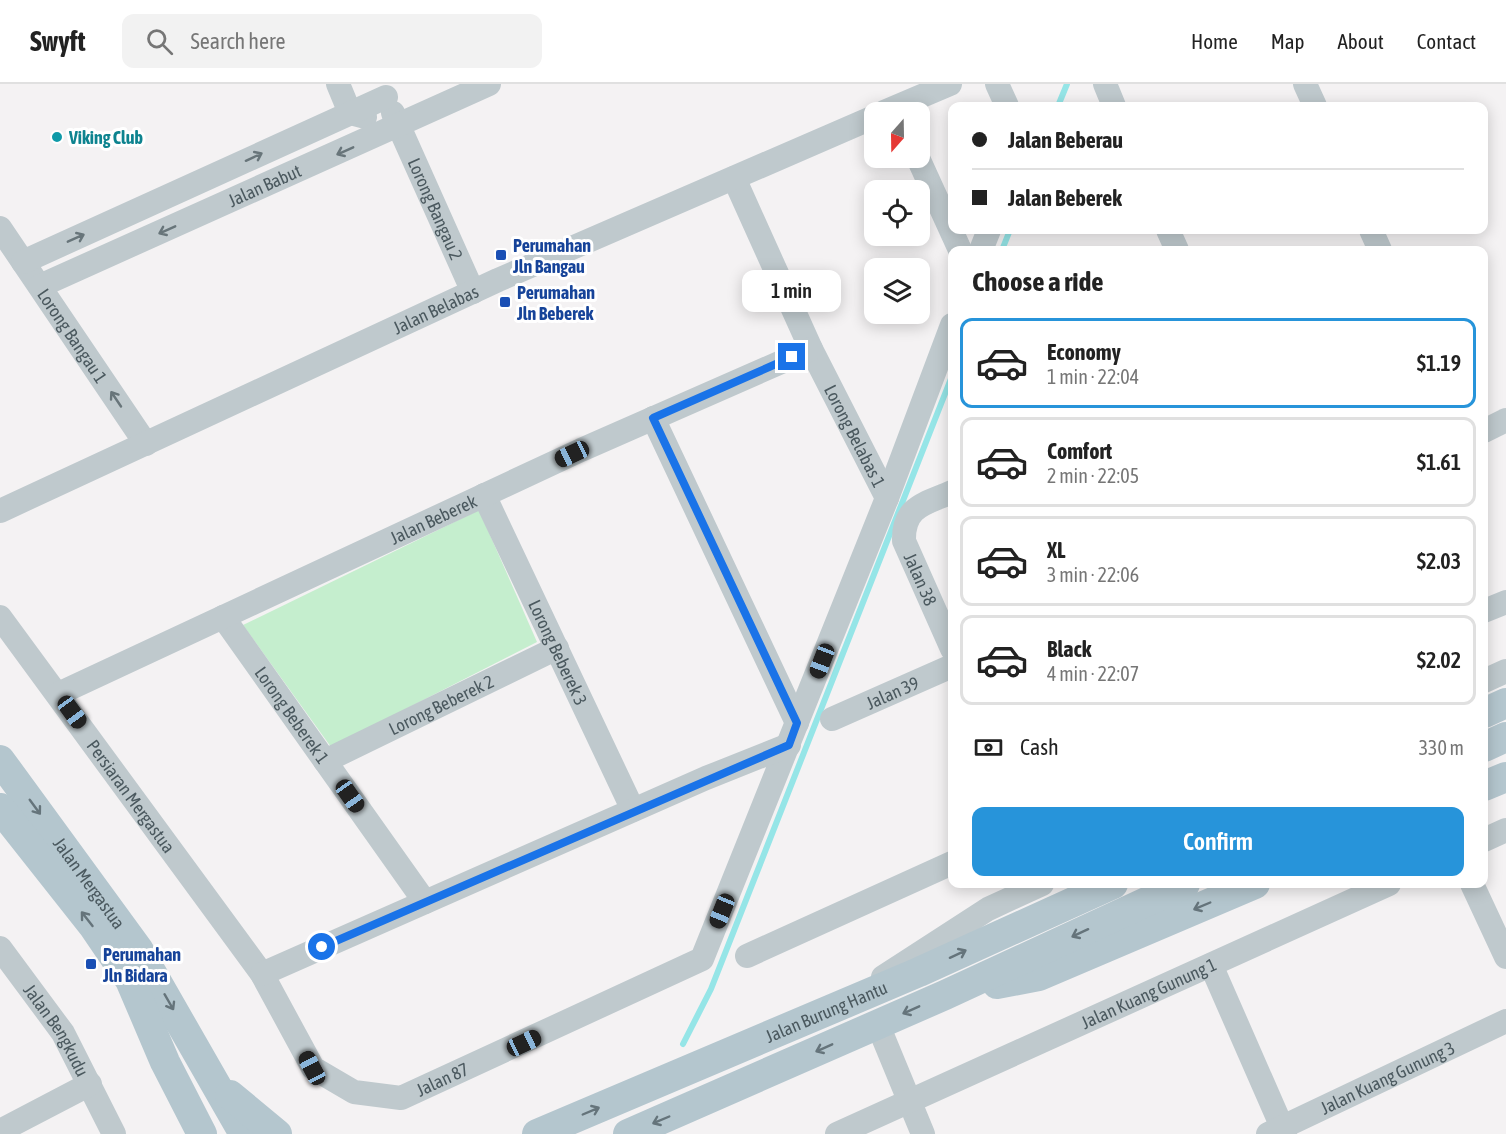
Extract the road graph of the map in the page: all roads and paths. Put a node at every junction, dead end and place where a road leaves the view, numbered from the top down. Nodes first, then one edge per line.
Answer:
1 (338, 84) edge
2 (489, 84) edge
3 (950, 84) edge
4 (997, 84) edge
5 (1105, 84) edge
6 (1305, 84) edge
7 (383, 90) edge
8 (910, 102) edge
9 (1005, 102) edge
10 (1112, 102) edge
11 (1314, 102) edge
12 (351, 113) junction
13 (864, 122) edge
14 (399, 127) junction
15 (923, 168) edge
16 (734, 178) junction
17 (948, 224) edge
18 (0, 228) edge
19 (23, 262) junction
20 (40, 286) junction
21 (473, 292) junction
22 (948, 336) edge
23 (812, 349) junction
24 (653, 418) junction
25 (1506, 420) edge
26 (1488, 429) edge
27 (146, 444) junction
28 (948, 494) edge
29 (484, 495) junction
30 (887, 498) junction
31 (0, 511) edge
32 (1506, 602) edge
33 (1488, 609) edge
34 (0, 617) edge
35 (223, 617) junction
36 (948, 640) edge
37 (557, 648) junction
38 (948, 668) edge
39 (1506, 672) edge
40 (1488, 679) edge
41 (58, 694) junction
42 (1506, 703) edge
43 (1488, 711) edge
44 (832, 719) dead end
45 (797, 723) junction
46 (1506, 737) edge
47 (789, 745) junction
48 (1488, 745) edge
49 (0, 760) edge
50 (325, 761) junction
51 (1506, 777) edge
52 (1488, 784) edge
53 (0, 808) edge
54 (633, 810) junction
55 (1506, 830) edge
56 (1488, 838) edge
57 (948, 865) edge
58 (1033, 888) edge
59 (1104, 888) edge
60 (1176, 888) edge
61 (1247, 888) edge
62 (1380, 888) edge
63 (1474, 888) edge
64 (425, 902) junction
65 (0, 948) edge
66 (747, 956) dead end
67 (1506, 957) edge
68 (1211, 965) junction
69 (262, 974) junction
70 (945, 995) junction
71 (846, 1002) junction
72 (1506, 1022) edge
73 (878, 1025) junction
74 (165, 1062) junction
75 (217, 1083) junction
76 (90, 1084) junction
77 (909, 1103) junction
78 (0, 1131) edge
79 (1278, 1132) edge
80 (114, 1134) edge
81 (180, 1134) edge
82 (202, 1134) edge
83 (244, 1134) edge
84 (277, 1134) edge
85 (537, 1134) edge
86 (628, 1134) edge
87 (837, 1134) edge
88 (922, 1134) edge

1 - 12 street
2 - 14 street, Jalan Babut
3 - 8 street, Jalan Belabas
4 - 9 street
5 - 10 street
6 - 11 street
7 - 12 street, Jalan Babut
7 - 14 street, Lorong Bangau 2
12 - 14 street
19 -> 12 street, Jalan Babut
13 - 16 street, Jalan Belabas
14 -> 20 street, Jalan Babut
14 - 21 street, Lorong Bangau 2
15 - 17 street
16 - 21 street, Jalan Belabas
16 - 23 street, Lorong Belabas 1
18 - 19 street, Lorong Bangau 1
19 - 20 street, Lorong Bangau 1
27 -> 20 street, Lorong Bangau 1
21 - 27 street, Jalan Belabas
22 - 30 street, Jalan 87
23 - 24 street, Jalan Beberek
23 - 30 street, Lorong Belabas 1
24 - 29 street, Jalan Beberek
24 - 45 street
25 - 26 street
27 - 31 street, Jalan Belabas
28 - 36 street, Jalan 38
29 - 35 street, Jalan Beberek
29 - 37 street, Lorong Beberek 3
30 - 45 street, Jalan 87
32 - 33 street
34 - 41 street, Persiaran Mergastua
35 - 41 street, Jalan Beberek
35 - 50 street, Lorong Beberek 1
37 - 50 street, Lorong Beberek 2
37 - 54 street, Lorong Beberek 3
38 - 44 street, Jalan 39
39 - 40 street
41 - 69 street, Persiaran Mergastua
42 - 43 main road
45 - 47 street, Jalan 87
46 - 48 main road
47 - 54 street
47 - 69 street, Jalan 87
49 -> 75 main road, Jalan Mergastua
50 - 64 street, Lorong Beberek 1
51 - 52 main road
74 -> 53 main road, Jalan Mergastua
54 - 64 street
55 - 56 street
57 - 66 street
58 - 71 street
71 -> 59 main road, Jalan Burung Hantu
60 -> 70 main road, Jalan Burung Hantu
61 -> 70 main road
62 - 68 street, Jalan Kuang Gunung 1
63 - 67 street
64 - 69 street
65 - 76 street, Jalan Bengkudu
68 - 77 street, Jalan Kuang Gunung 1
68 - 79 street
70 -> 73 main road, Jalan Burung Hantu
85 -> 71 main road, Jalan Burung Hantu
72 - 79 street, Jalan Kuang Gunung 3
73 - 77 street
73 -> 86 main road, Jalan Burung Hantu
74 - 81 main road
74 - 82 main road, Jalan Mergastua
75 - 83 main road, Jalan Mergastua
75 - 84 main road
76 - 78 street
76 - 80 street, Jalan Bengkudu
77 - 87 street, Jalan Kuang Gunung 1
77 - 88 street

